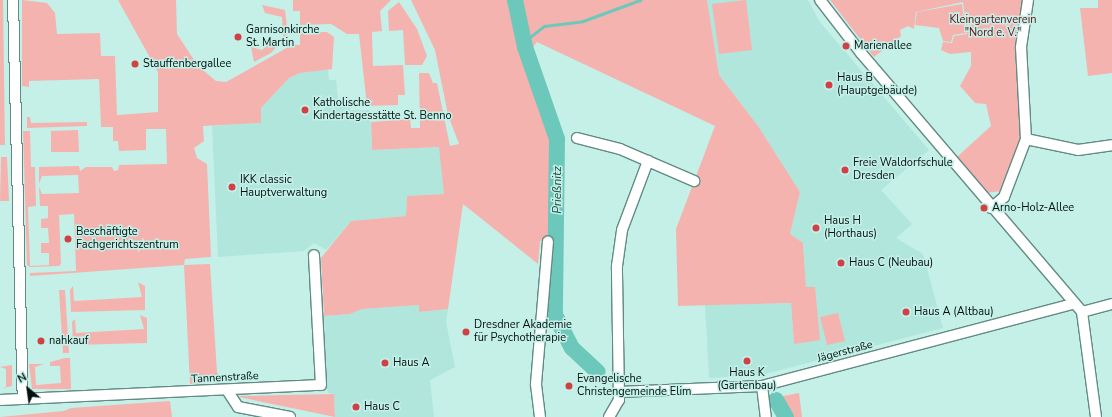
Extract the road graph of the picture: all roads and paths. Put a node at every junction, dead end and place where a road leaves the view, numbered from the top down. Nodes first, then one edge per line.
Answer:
1 (13, 0) edge
2 (820, 0) edge
3 (1028, 0) edge
4 (576, 138) dead end
5 (1026, 140) junction
6 (1112, 145) edge
7 (648, 161) junction
8 (694, 181) dead end
9 (991, 208) junction
10 (548, 242) dead end
11 (314, 255) dead end
12 (1073, 304) junction
13 (1112, 304) edge
14 (1082, 312) junction
15 (762, 386) junction
16 (227, 390) junction
17 (619, 392) junction
18 (23, 399) junction
19 (0, 400) edge
20 (290, 417) edge
21 (540, 417) edge
22 (609, 417) edge
23 (766, 417) edge
24 (1096, 417) edge

1 - 18 street
2 - 9 street
3 - 5 street
4 - 7 street
5 - 6 street
5 - 9 street
7 - 8 street
7 - 17 street
9 - 12 street
10 - 21 street
11 - 16 street, Tannenstraße
12 - 14 street
12 - 15 street, Jägerstraße
13 - 14 street
14 - 24 street
15 - 17 street, Jägerstraße
15 - 23 street
16 - 18 street, Tannenstraße
16 - 20 street
17 - 22 street
18 - 19 street, Tannenstraße

